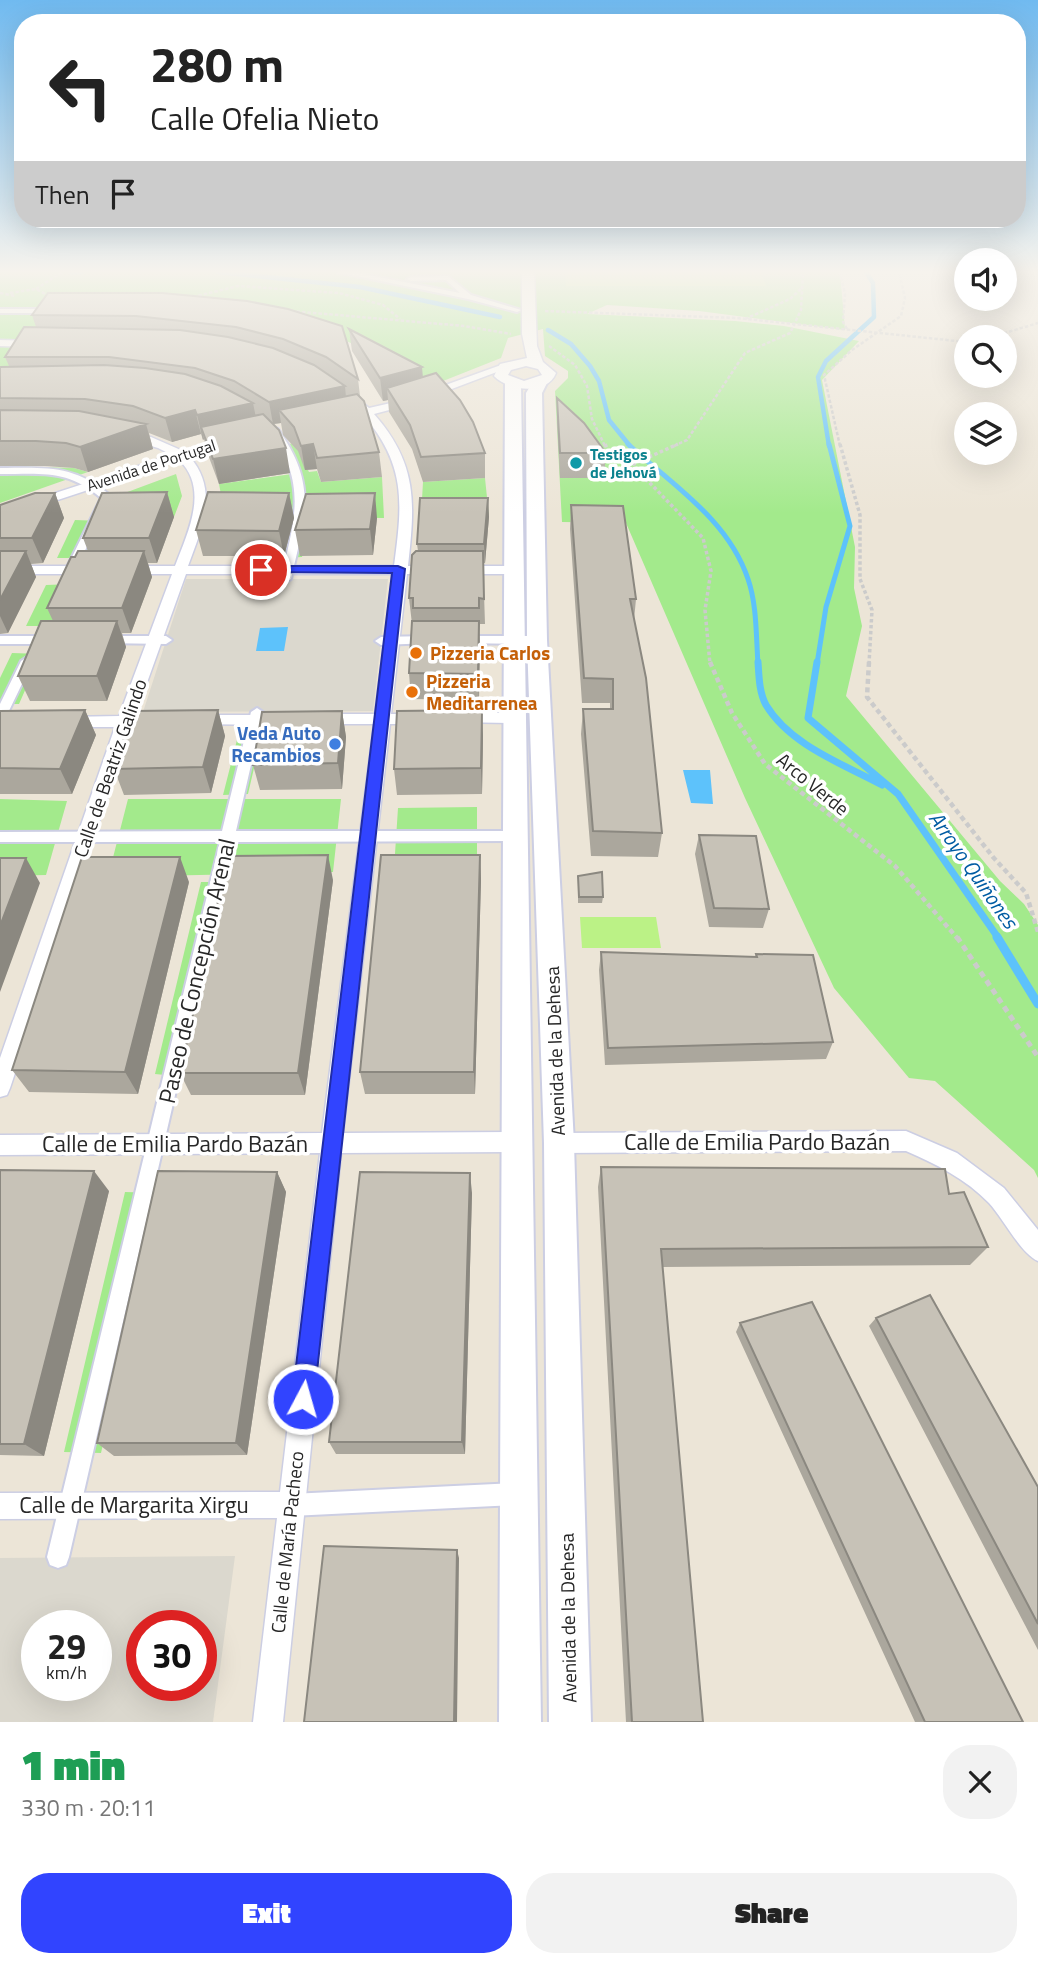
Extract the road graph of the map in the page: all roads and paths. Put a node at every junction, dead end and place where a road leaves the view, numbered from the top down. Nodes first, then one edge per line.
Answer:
1 (522, 352) edge
2 (529, 352) edge
3 (557, 352) edge
4 (746, 352) edge
5 (846, 352) edge
6 (519, 373) junction
7 (423, 382) edge
8 (335, 391) edge
9 (439, 392) junction
10 (369, 415) junction
11 (342, 419) edge
12 (275, 430) edge
13 (118, 434) edge
14 (240, 439) edge
15 (182, 456) junction
16 (627, 467) junction
17 (0, 471) edge
18 (95, 486) junction
19 (0, 515) edge
20 (0, 522) edge
21 (398, 569) junction
22 (0, 570) edge
23 (179, 570) junction
24 (512, 570) junction
25 (287, 574) junction
26 (68, 576) junction
27 (40, 634) junction
28 (0, 640) edge
29 (64, 640) edge
30 (89, 640) edge
31 (160, 640) junction
32 (525, 640) junction
33 (386, 641) junction
34 (256, 716) junction
35 (515, 718) junction
36 (382, 719) junction
37 (5, 720) edge
38 (125, 721) junction
39 (151, 721) edge
40 (177, 721) edge
41 (56, 722) edge
42 (229, 835) junction
43 (516, 835) junction
44 (369, 836) junction
45 (0, 837) edge
46 (86, 837) junction
47 (1038, 931) edge
48 (1038, 1057) edge
49 (0, 1088) edge
50 (519, 1142) junction
51 (559, 1143) junction
52 (156, 1144) junction
53 (331, 1144) junction
54 (0, 1145) edge
55 (1038, 1250) edge
56 (519, 1494) junction
57 (291, 1504) junction
58 (70, 1505) junction
59 (0, 1506) edge
60 (58, 1557) dead end
61 (268, 1722) edge
62 (520, 1722) edge
63 (570, 1722) edge

1 - 6 street, Avenida de la Dehesa
2 - 6 street, Avenida de la Dehesa
3 - 16 path, Arco Verde
4 - 16 path
5 - 47 path
6 - 9 street
6 - 10 street
6 - 24 main road, Avenida de la Dehesa
6 - 32 main road, Avenida de la Dehesa
7 - 9 street
8 - 10 street
9 - 10 street
10 - 11 street
10 - 21 street, Calle de María Pacheco
12 - 25 street
13 - 15 street
14 - 15 street, Avenida de Portugal
15 - 18 street, Avenida de Portugal
15 - 23 street, Calle de Beatriz Galindo
16 - 48 path, Arco Verde
17 - 18 street
18 - 19 street, Avenida de Portugal
18 - 20 street, Avenida de Portugal
18 - 26 street
21 - 24 street
21 - 25 street
21 - 33 street, Calle de María Pacheco
22 - 26 street
23 - 25 street
23 - 26 street
23 - 31 street, Calle de Beatriz Galindo
24 - 32 main road, Avenida de la Dehesa
27 - 28 street
27 - 29 street
27 - 37 street
30 - 31 street
31 - 38 street, Calle de Beatriz Galindo
32 - 33 street
32 - 35 main road, Avenida de la Dehesa
32 - 51 main road, Avenida de la Dehesa
33 - 36 street, Calle de María Pacheco
34 - 36 street
34 - 40 street
34 - 42 street, Paseo de Concepción Arenal
35 - 36 street
35 - 43 main road, Avenida de la Dehesa
36 - 44 street, Calle de María Pacheco
38 - 39 street
38 - 41 street
38 - 46 street, Calle de Beatriz Galindo
42 - 44 street
42 - 46 street
42 - 52 street, Paseo de Concepción Arenal
43 - 44 street
43 - 50 main road, Avenida de la Dehesa
44 - 53 street, Calle de María Pacheco
45 - 46 street
46 - 49 street, Calle de Beatriz Galindo
50 - 53 street, Calle de Emilia Pardo Bazán
50 - 56 main road, Avenida de la Dehesa
51 - 55 street, Calle de Emilia Pardo Bazán
51 - 63 main road, Avenida de la Dehesa
52 - 53 street, Calle de Emilia Pardo Bazán
52 - 54 street, Calle de Emilia Pardo Bazán
52 - 58 street, Paseo de Concepción Arenal
53 - 57 street, Calle de María Pacheco
56 - 57 street, Calle de Margarita Xirgu
56 - 62 main road, Avenida de la Dehesa
57 - 58 street, Calle de Margarita Xirgu
57 - 61 street, Calle de María Pacheco
58 - 59 street, Calle de Margarita Xirgu
58 - 60 street, Paseo de Concepción Arenal

